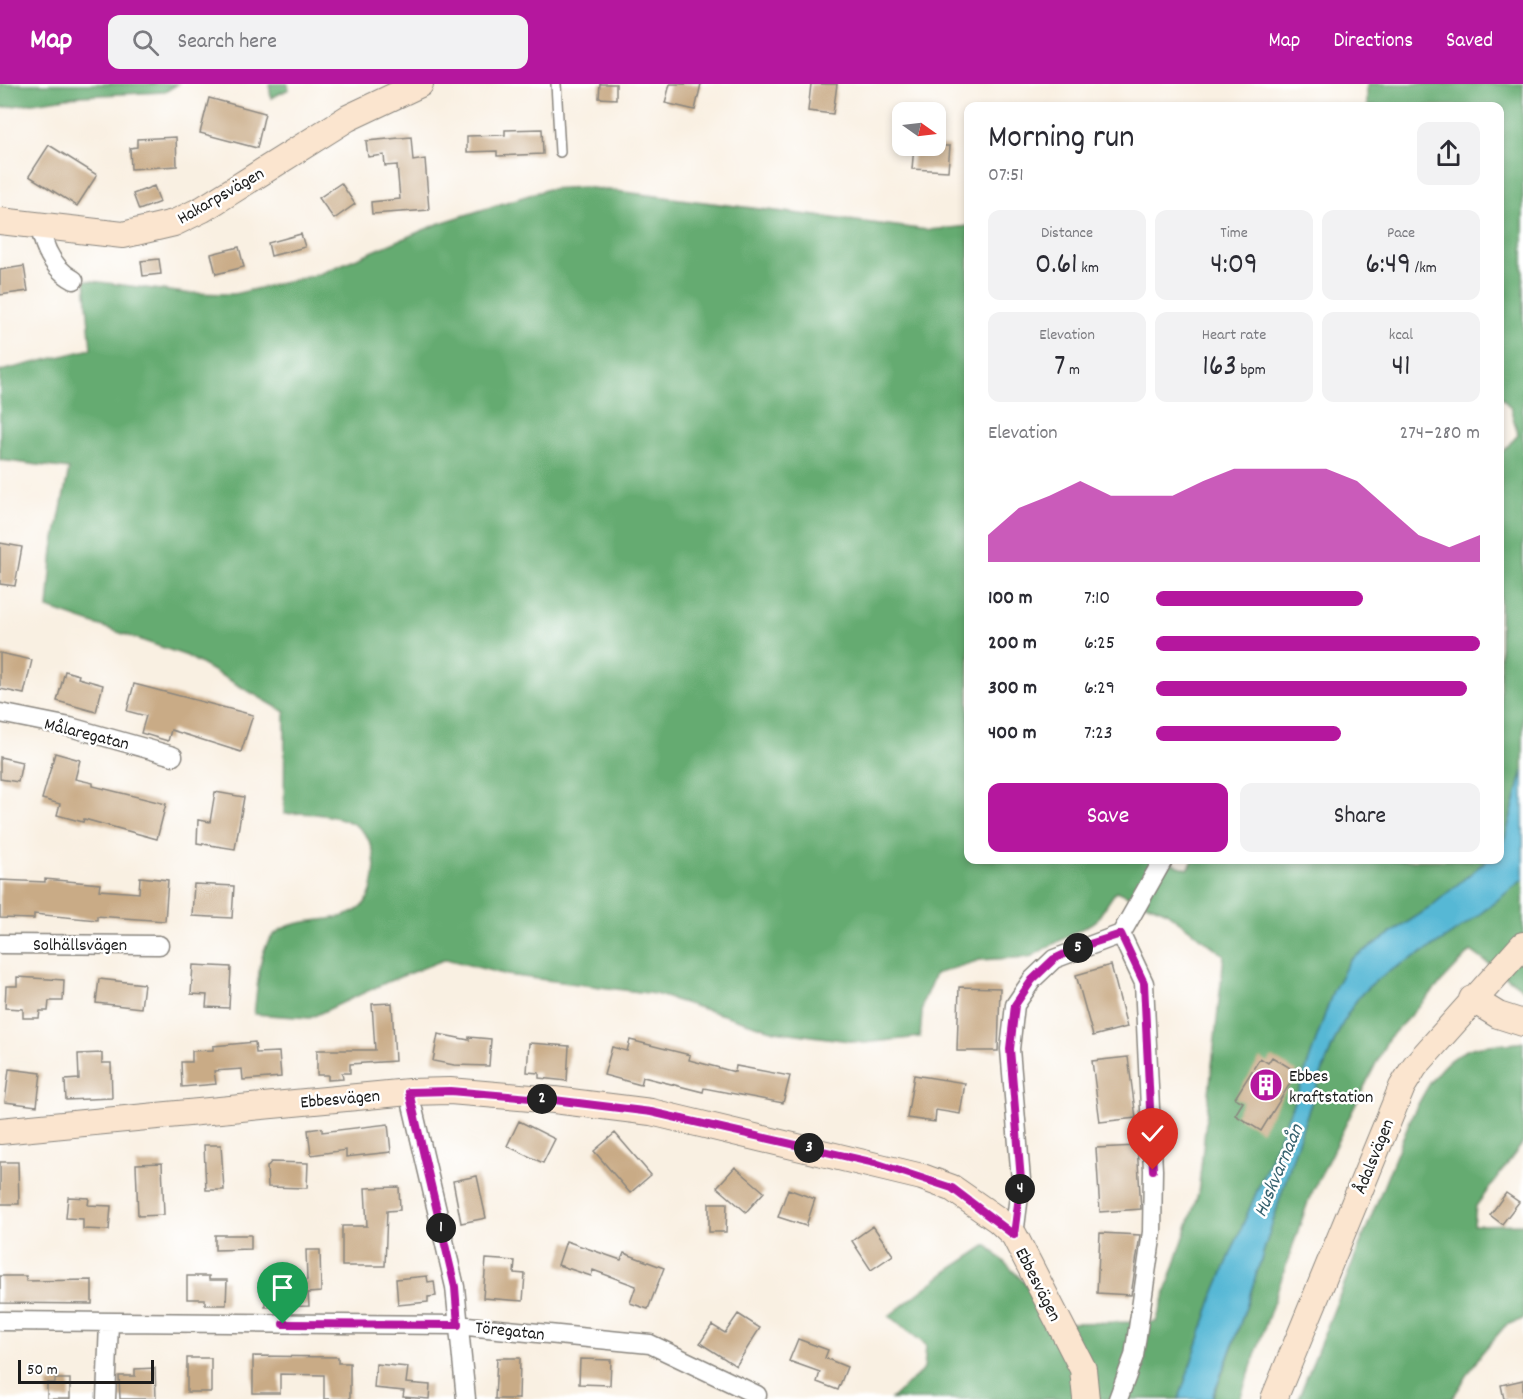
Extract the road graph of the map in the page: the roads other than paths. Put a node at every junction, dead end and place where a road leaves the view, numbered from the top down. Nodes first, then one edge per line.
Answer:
1 (420, 84) edge
2 (556, 84) edge
3 (560, 152) dead end
4 (0, 221) edge
5 (40, 227) junction
6 (74, 280) dead end
7 (0, 713) edge
8 (173, 756) dead end
9 (1161, 864) edge
10 (1121, 934) junction
11 (0, 944) edge
12 (159, 945) dead end
13 (1523, 945) edge
14 (1472, 999) junction
15 (1523, 1023) edge
16 (409, 1092) junction
17 (0, 1131) edge
18 (1014, 1235) junction
19 (0, 1321) edge
20 (109, 1323) junction
21 (458, 1325) junction
22 (757, 1395) dead end
23 (106, 1399) edge
24 (466, 1399) edge
25 (1086, 1399) edge
26 (1118, 1399) edge
27 (1274, 1399) edge

1 - 5 street, Hakarpsvägen
2 - 3 lane
4 - 5 street, Hakarpsvägen
5 - 6 street
7 - 8 street, Målaregatan
9 - 10 street
10 - 18 street
10 - 26 street
11 - 12 street, Solhällsvägen
13 - 14 street, Ådalsvägen
14 - 15 street
14 - 27 street, Ådalsvägen
16 - 17 street, Ebbesvägen
16 - 18 street, Ebbesvägen
16 - 21 street
18 - 25 street, Ebbesvägen
19 - 20 street, Töregatan
20 - 21 street, Töregatan
20 - 23 street
21 - 22 street, Töregatan
21 - 24 street

